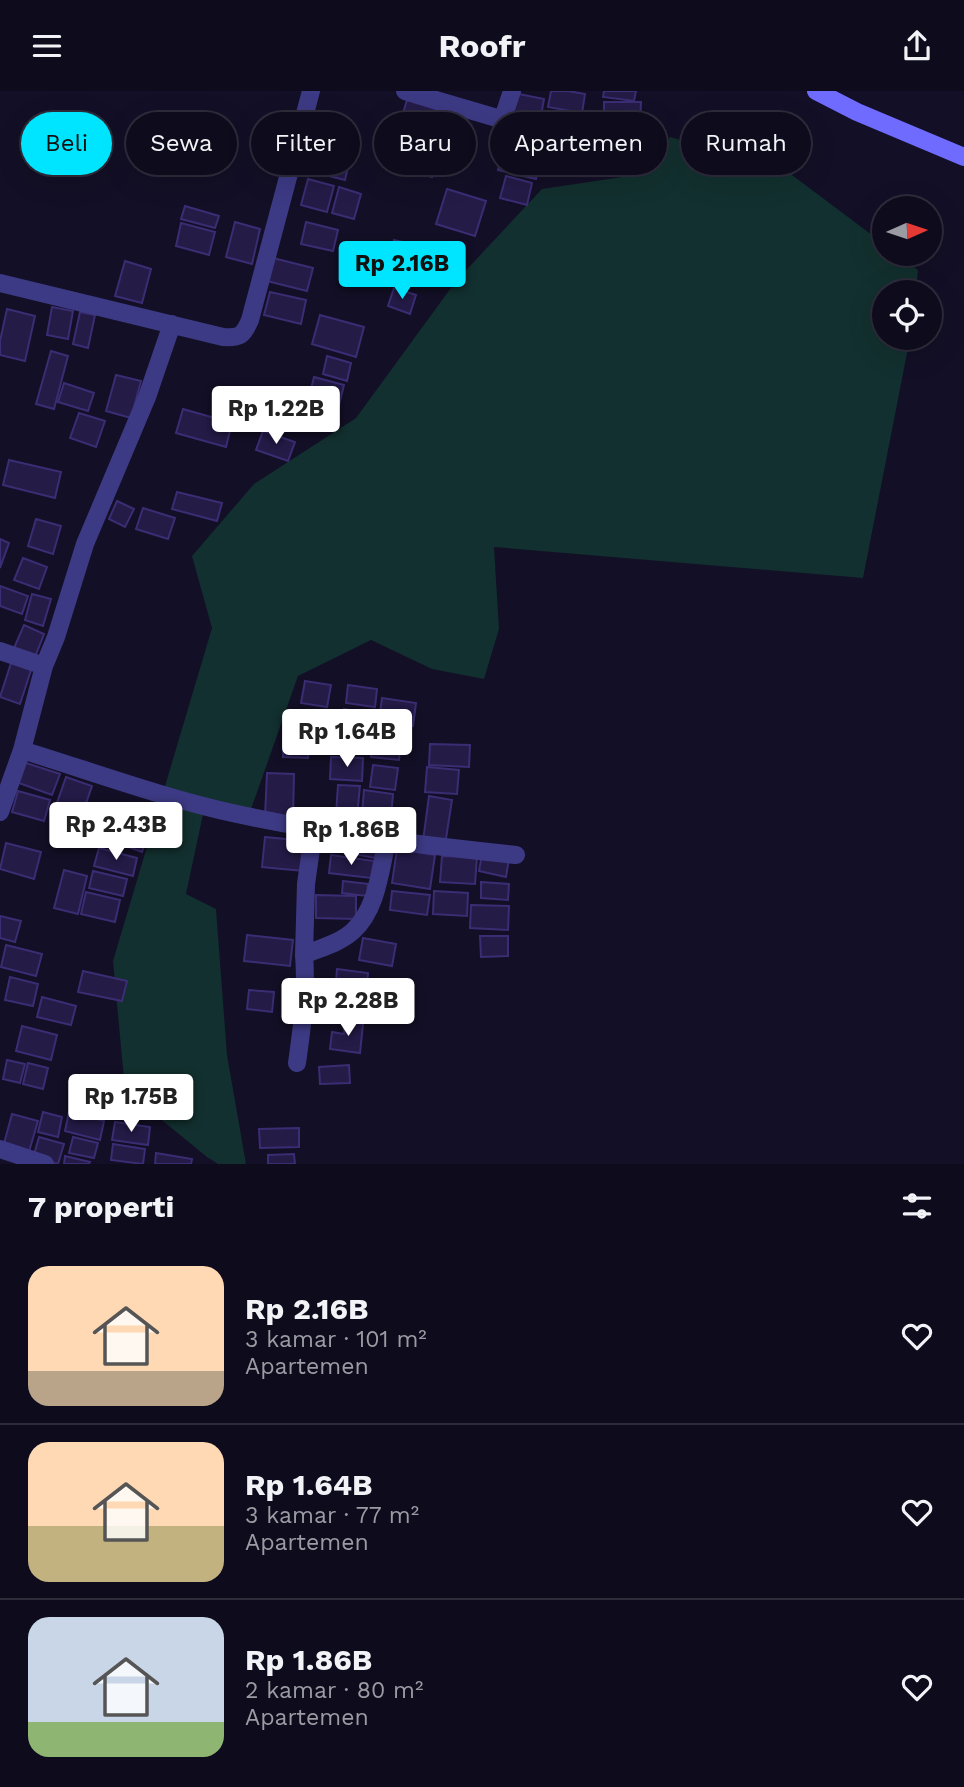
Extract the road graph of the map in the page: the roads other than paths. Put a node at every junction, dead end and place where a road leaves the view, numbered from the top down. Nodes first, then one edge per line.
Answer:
1 (311, 91) edge
2 (405, 91) edge
3 (512, 91) edge
4 (816, 91) edge
5 (964, 157) edge
6 (0, 283) edge
7 (172, 324) junction
8 (0, 651) edge
9 (44, 666) junction
10 (22, 750) junction
11 (0, 812) edge
12 (314, 828) junction
13 (387, 841) junction
14 (516, 855) dead end
15 (304, 955) junction
16 (297, 1063) dead end
17 (0, 1149) edge
18 (45, 1164) edge

1 - 7 street
2 - 3 street
4 - 5 street
6 - 7 street
7 - 9 street
8 - 9 street
9 - 10 street
10 - 11 street
10 - 12 street
12 - 13 street
12 - 15 street
13 - 14 street
13 - 15 street
15 - 16 street
17 - 18 street

